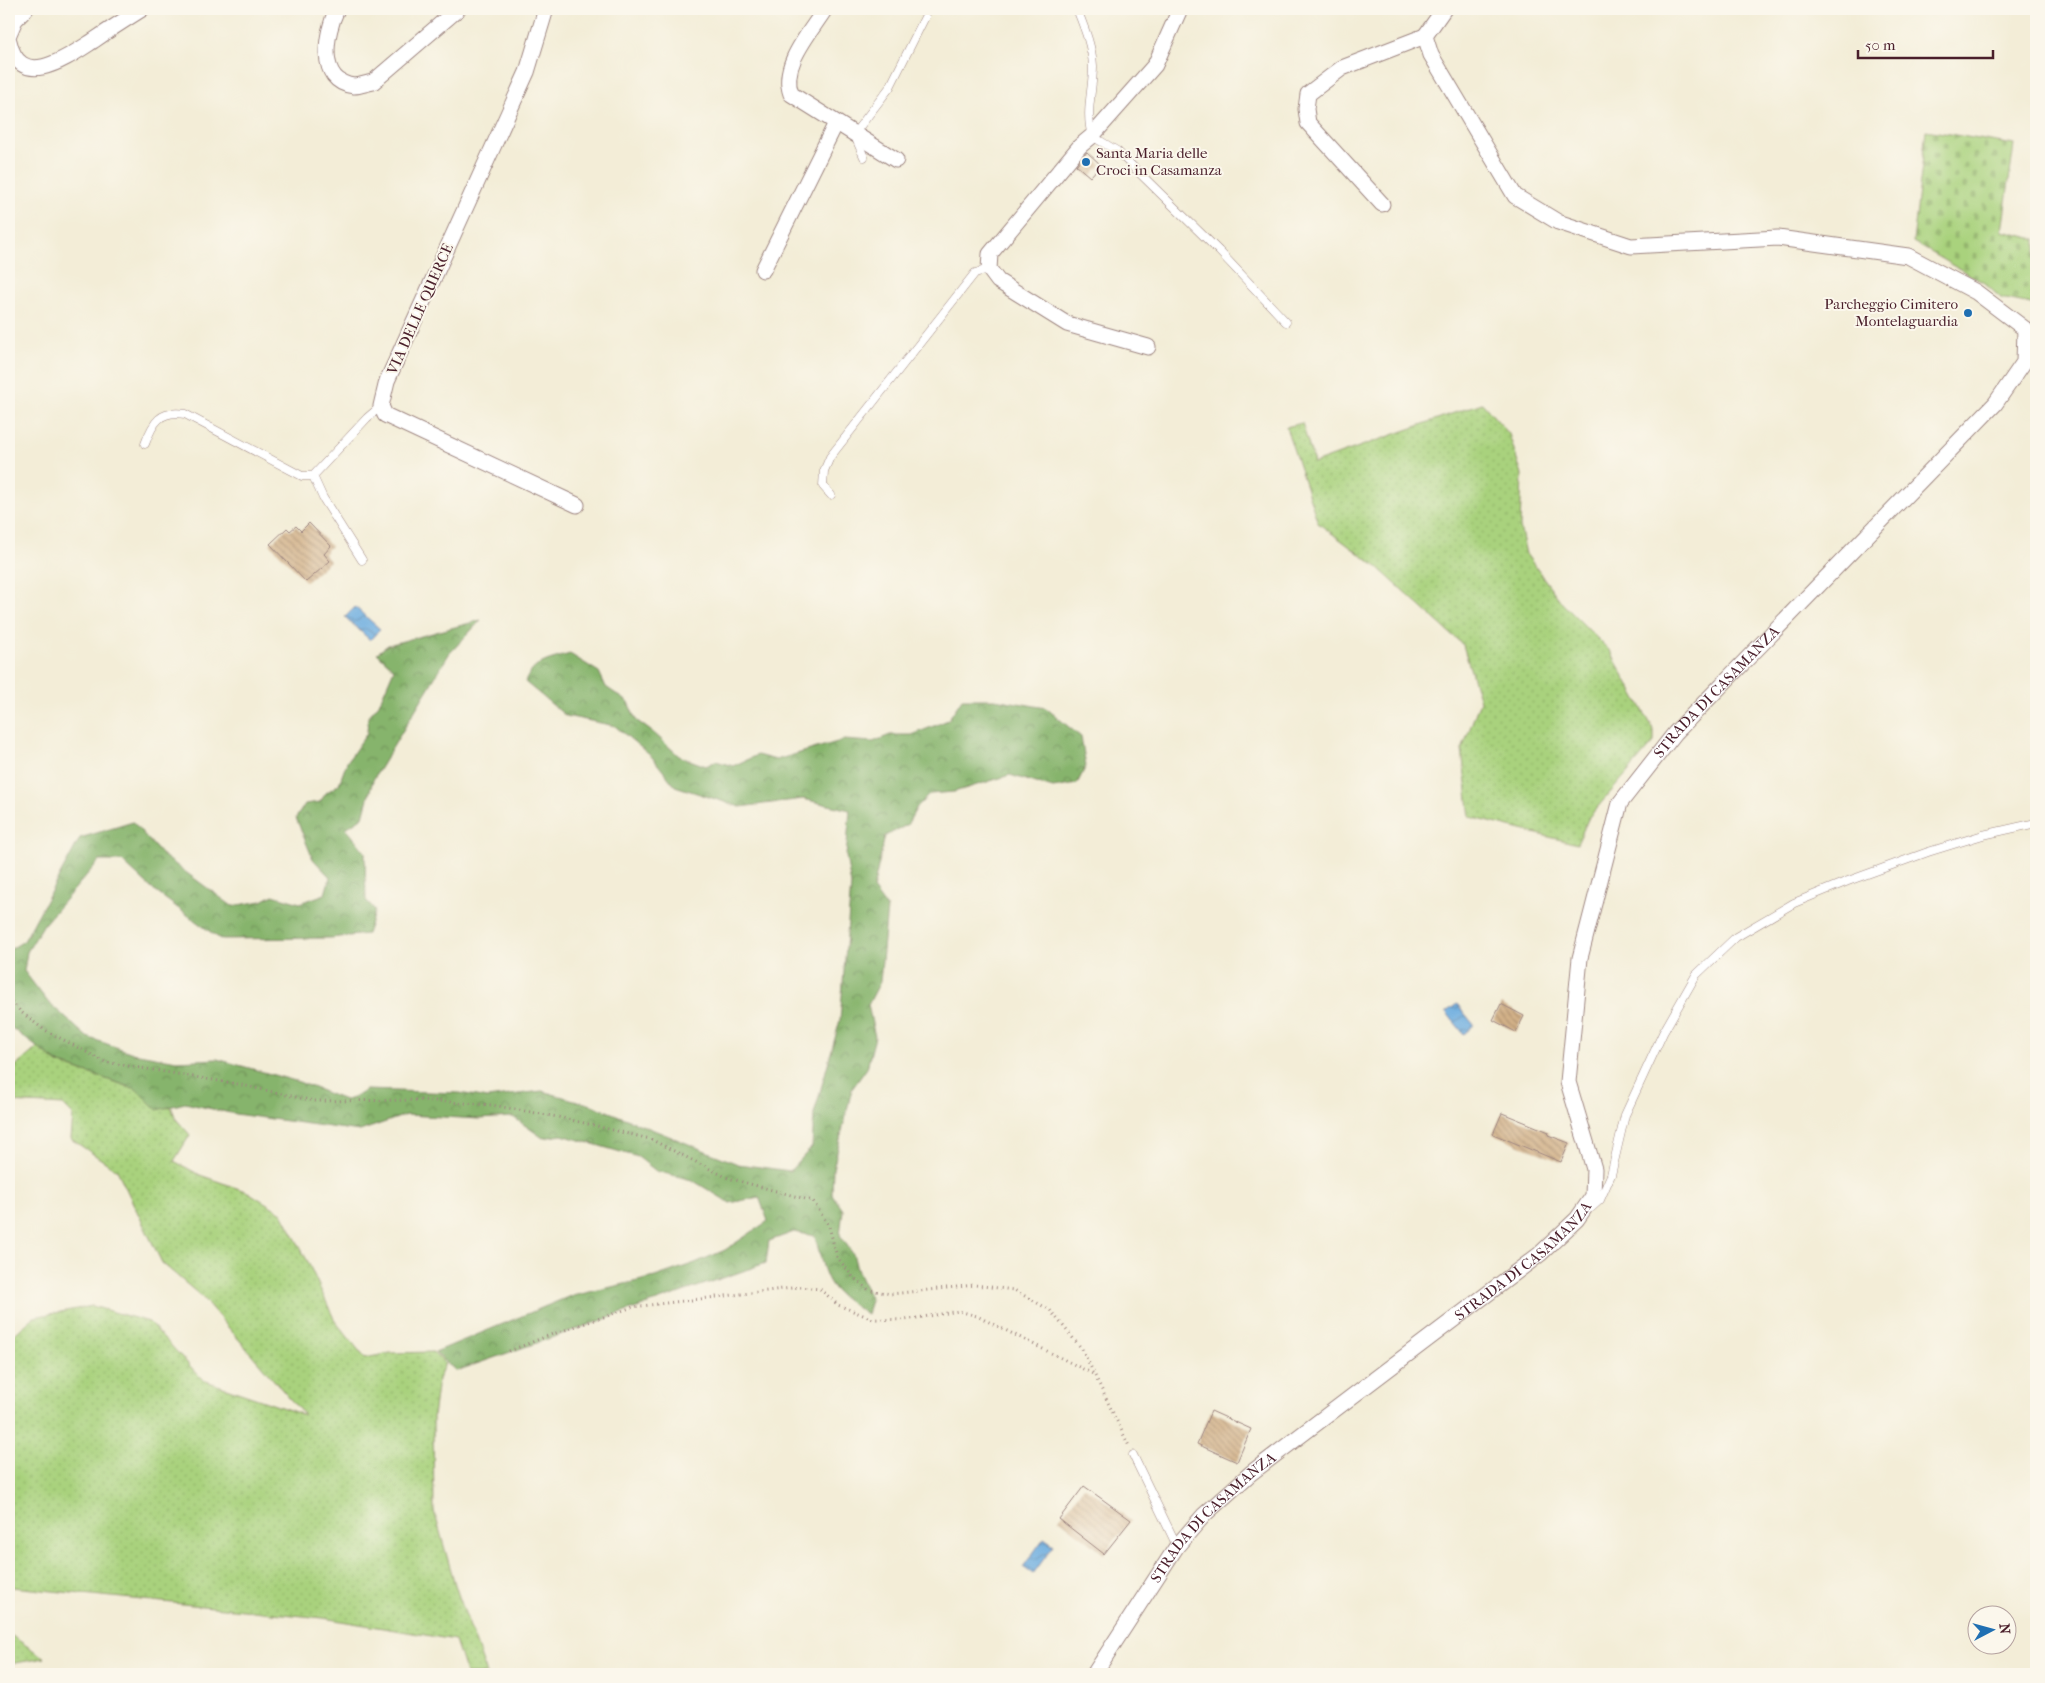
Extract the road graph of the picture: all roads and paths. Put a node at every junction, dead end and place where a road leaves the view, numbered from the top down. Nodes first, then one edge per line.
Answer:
1 (26, 9) edge
2 (142, 9) edge
3 (337, 9) edge
4 (458, 9) edge
5 (546, 9) edge
6 (826, 9) edge
7 (1077, 9) edge
8 (1180, 9) edge
9 (1444, 9) edge
10 (925, 17) dead end
11 (9, 34) edge
12 (1425, 36) junction
13 (9, 47) edge
14 (836, 123) junction
15 (854, 134) junction
16 (1092, 136) junction
17 (864, 157) dead end
18 (896, 160) dead end
19 (1382, 204) dead end
20 (989, 269) junction
21 (763, 270) dead end
22 (1286, 322) dead end
23 (1148, 347) dead end
24 (381, 406) junction
25 (145, 444) dead end
26 (313, 476) junction
27 (831, 495) dead end
28 (577, 505) dead end
29 (362, 560) dead end
30 (2036, 823) edge
31 (9, 998) edge
32 (1578, 1219) junction
33 (509, 1351) dead end
34 (1096, 1376) junction
35 (1133, 1454) joint
36 (1177, 1546) junction
37 (1094, 1674) edge

1 - 11 street
2 - 13 street
3 - 4 street
5 - 24 street, VIA DELLE QUERCE
6 - 14 street
7 - 16 lane
8 - 16 street
9 - 12 street
10 - 15 lane
12 - 19 street
12 - 32 street, STRADA DI CASAMANZA
14 - 15 street
14 - 21 street
15 - 17 lane
15 - 18 street
16 - 20 street
16 - 22 lane
20 - 23 street
20 - 27 lane
24 - 26 lane
24 - 28 street
25 - 26 lane
26 - 29 lane
30 - 32 lane
31 - 34 path
32 - 36 street, STRADA DI CASAMANZA
33 - 34 path
34 - 35 path
35 - 36 lane
36 - 37 street, STRADA DI CASAMANZA

